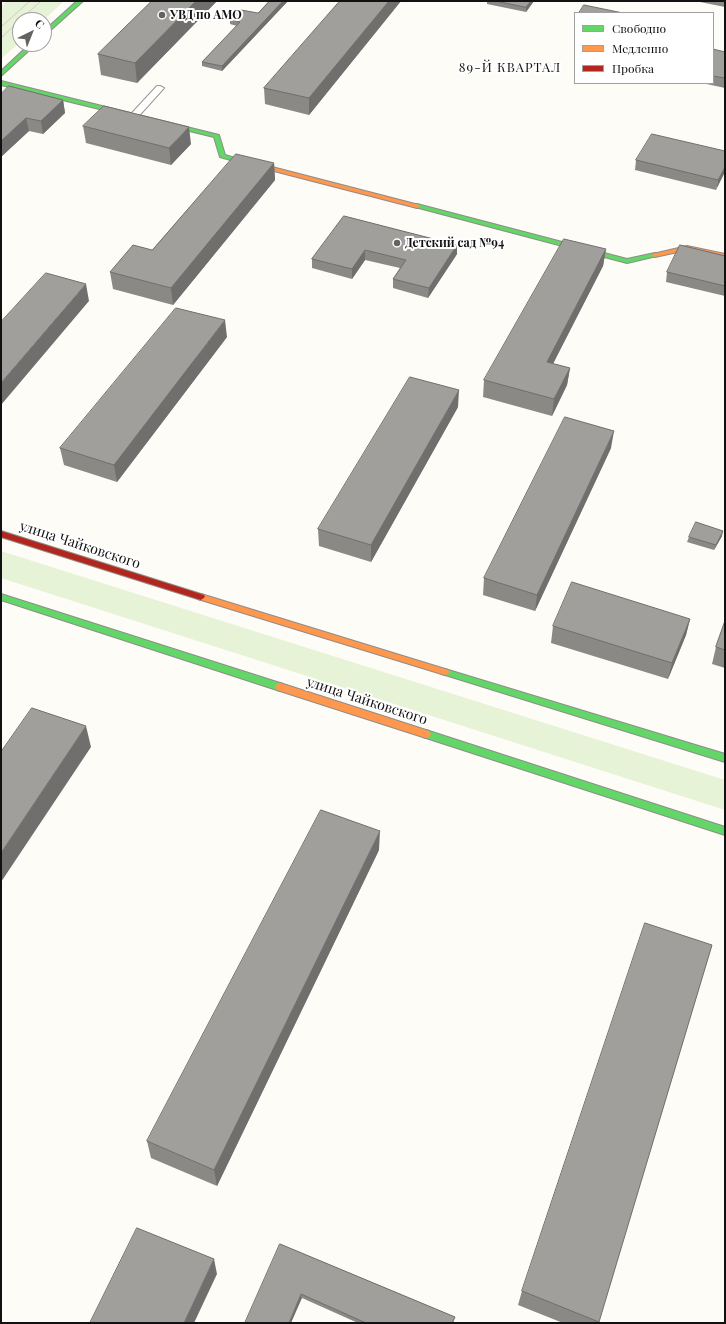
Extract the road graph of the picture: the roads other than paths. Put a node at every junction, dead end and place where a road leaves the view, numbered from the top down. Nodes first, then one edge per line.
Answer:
1 (80, 1) edge
2 (52, 27) edge
3 (24, 52) edge
4 (1, 74) edge
5 (1, 83) edge
6 (160, 88) dead end
7 (134, 116) junction
8 (725, 256) edge
9 (1, 534) edge
10 (1, 597) edge
11 (725, 758) edge
12 (725, 831) edge

1 - 2 main road
3 - 4 main road
5 - 7 main road
6 - 7 lane
7 - 8 main road
9 - 11 main road, улица Чайковского
10 - 12 main road, улица Чайковского

